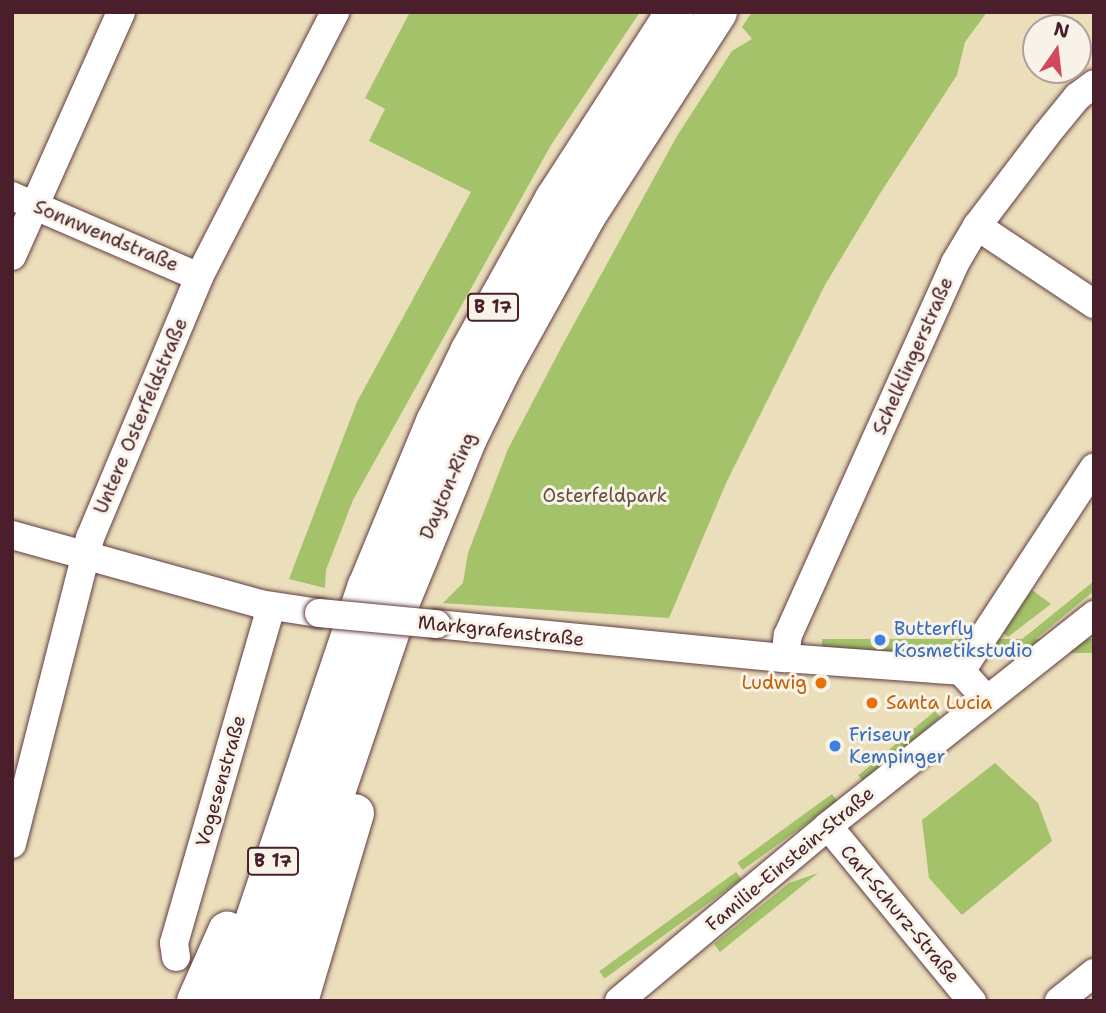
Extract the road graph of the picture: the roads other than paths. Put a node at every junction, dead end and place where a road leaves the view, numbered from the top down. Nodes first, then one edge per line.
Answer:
1 (121, 12) edge
2 (335, 12) edge
3 (675, 12) edge
4 (718, 12) edge
5 (1094, 84) edge
6 (24, 201) edge
7 (977, 226) junction
8 (12, 256) edge
9 (199, 277) junction
10 (1094, 304) edge
11 (1094, 468) edge
12 (12, 535) edge
13 (84, 556) junction
14 (402, 599) junction
15 (271, 607) junction
16 (1094, 615) edge
17 (785, 659) junction
18 (961, 671) junction
19 (986, 699) junction
20 (320, 721) junction
21 (828, 826) junction
22 (12, 844) edge
23 (176, 957) dead end
24 (1094, 973) edge
25 (196, 1001) edge
26 (227, 1001) edge
27 (265, 1001) edge
28 (299, 1001) edge
29 (619, 1001) edge
30 (972, 1001) edge
31 (1059, 1001) edge

1 - 6 street
2 - 9 street, Untere Osterfeldstraße
3 - 20 highway, Dayton-Ring / B 17
4 - 14 highway, Dayton-Ring / B 17
5 - 7 street, Schelklingerstraße
6 - 8 street
6 - 9 street, Sonnwendstraße
7 - 10 street
7 - 17 street, Schelklingerstraße
9 - 13 street, Untere Osterfeldstraße
11 - 18 street
12 - 13 street, Markgrafenstraße
13 - 15 street, Markgrafenstraße
13 - 22 street, Untere Osterfeldstraße
14 - 27 highway, Dayton-Ring / B 17
14 - 28 highway
15 - 17 street, Markgrafenstraße, bridge
15 - 23 street, Vogesenstraße
16 - 19 street, Familie-Einstein-Straße
17 - 18 street, Markgrafenstraße
18 - 19 street
19 - 21 street, Familie-Einstein-Straße
20 - 25 highway
20 - 26 highway, Dayton-Ring / B 17
21 - 29 street, Familie-Einstein-Straße
21 - 30 street, Carl-Schurz-Straße
24 - 31 street

